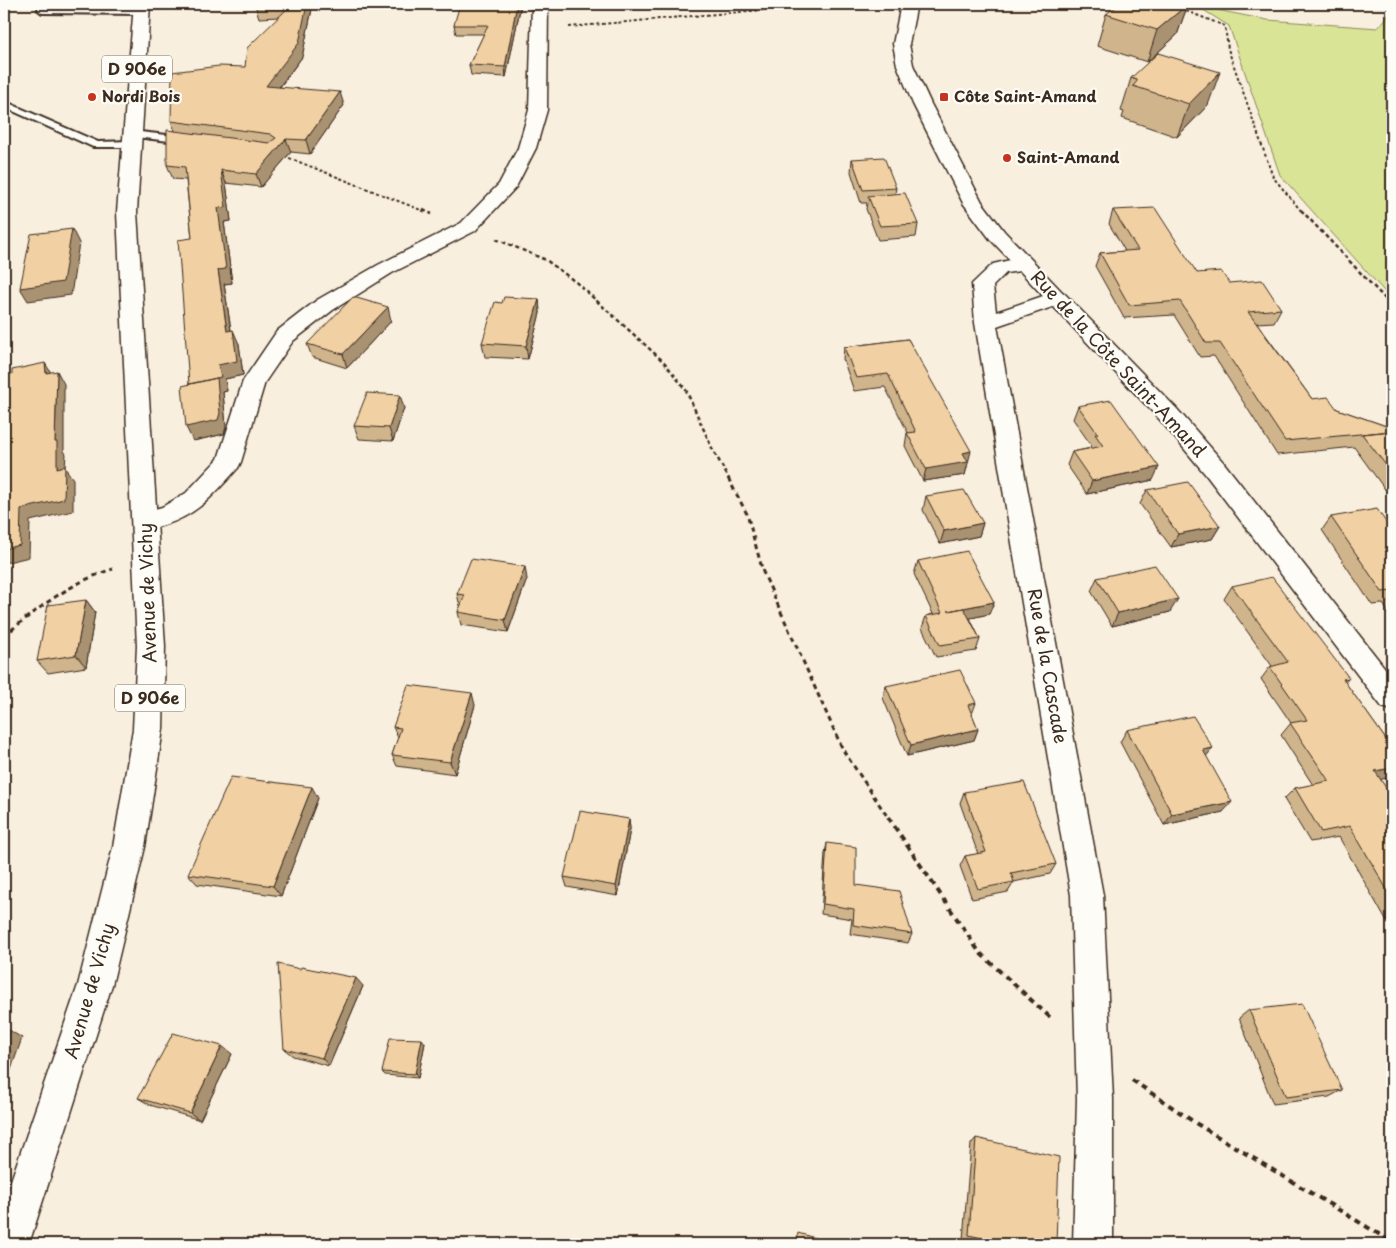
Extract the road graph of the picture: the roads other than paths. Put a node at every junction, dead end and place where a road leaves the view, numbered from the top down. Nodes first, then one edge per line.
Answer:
1 (43, 4) edge
2 (540, 4) edge
3 (909, 4) edge
4 (142, 7) edge
5 (4, 104) edge
6 (131, 139) junction
7 (196, 142) edge
8 (1025, 264) junction
9 (1057, 298) junction
10 (986, 323) junction
11 (146, 521) junction
12 (1392, 698) edge
13 (9, 1244) edge
14 (1093, 1244) edge

1 - 4 lane
2 - 11 main road
3 - 8 main road, Rue de la Côte Saint-Amand
4 - 6 main road, D 906e
5 - 6 lane
6 - 7 lane
6 - 11 main road, Avenue de Vichy / D 906e
8 - 9 main road, Rue de la Côte Saint-Amand
8 - 10 main road, Rue de la Cascade
9 - 10 main road
9 - 12 main road, Rue de la Côte Saint-Amand
10 - 14 main road, Rue de la Cascade
11 - 13 main road, Avenue de Vichy / D 906e

